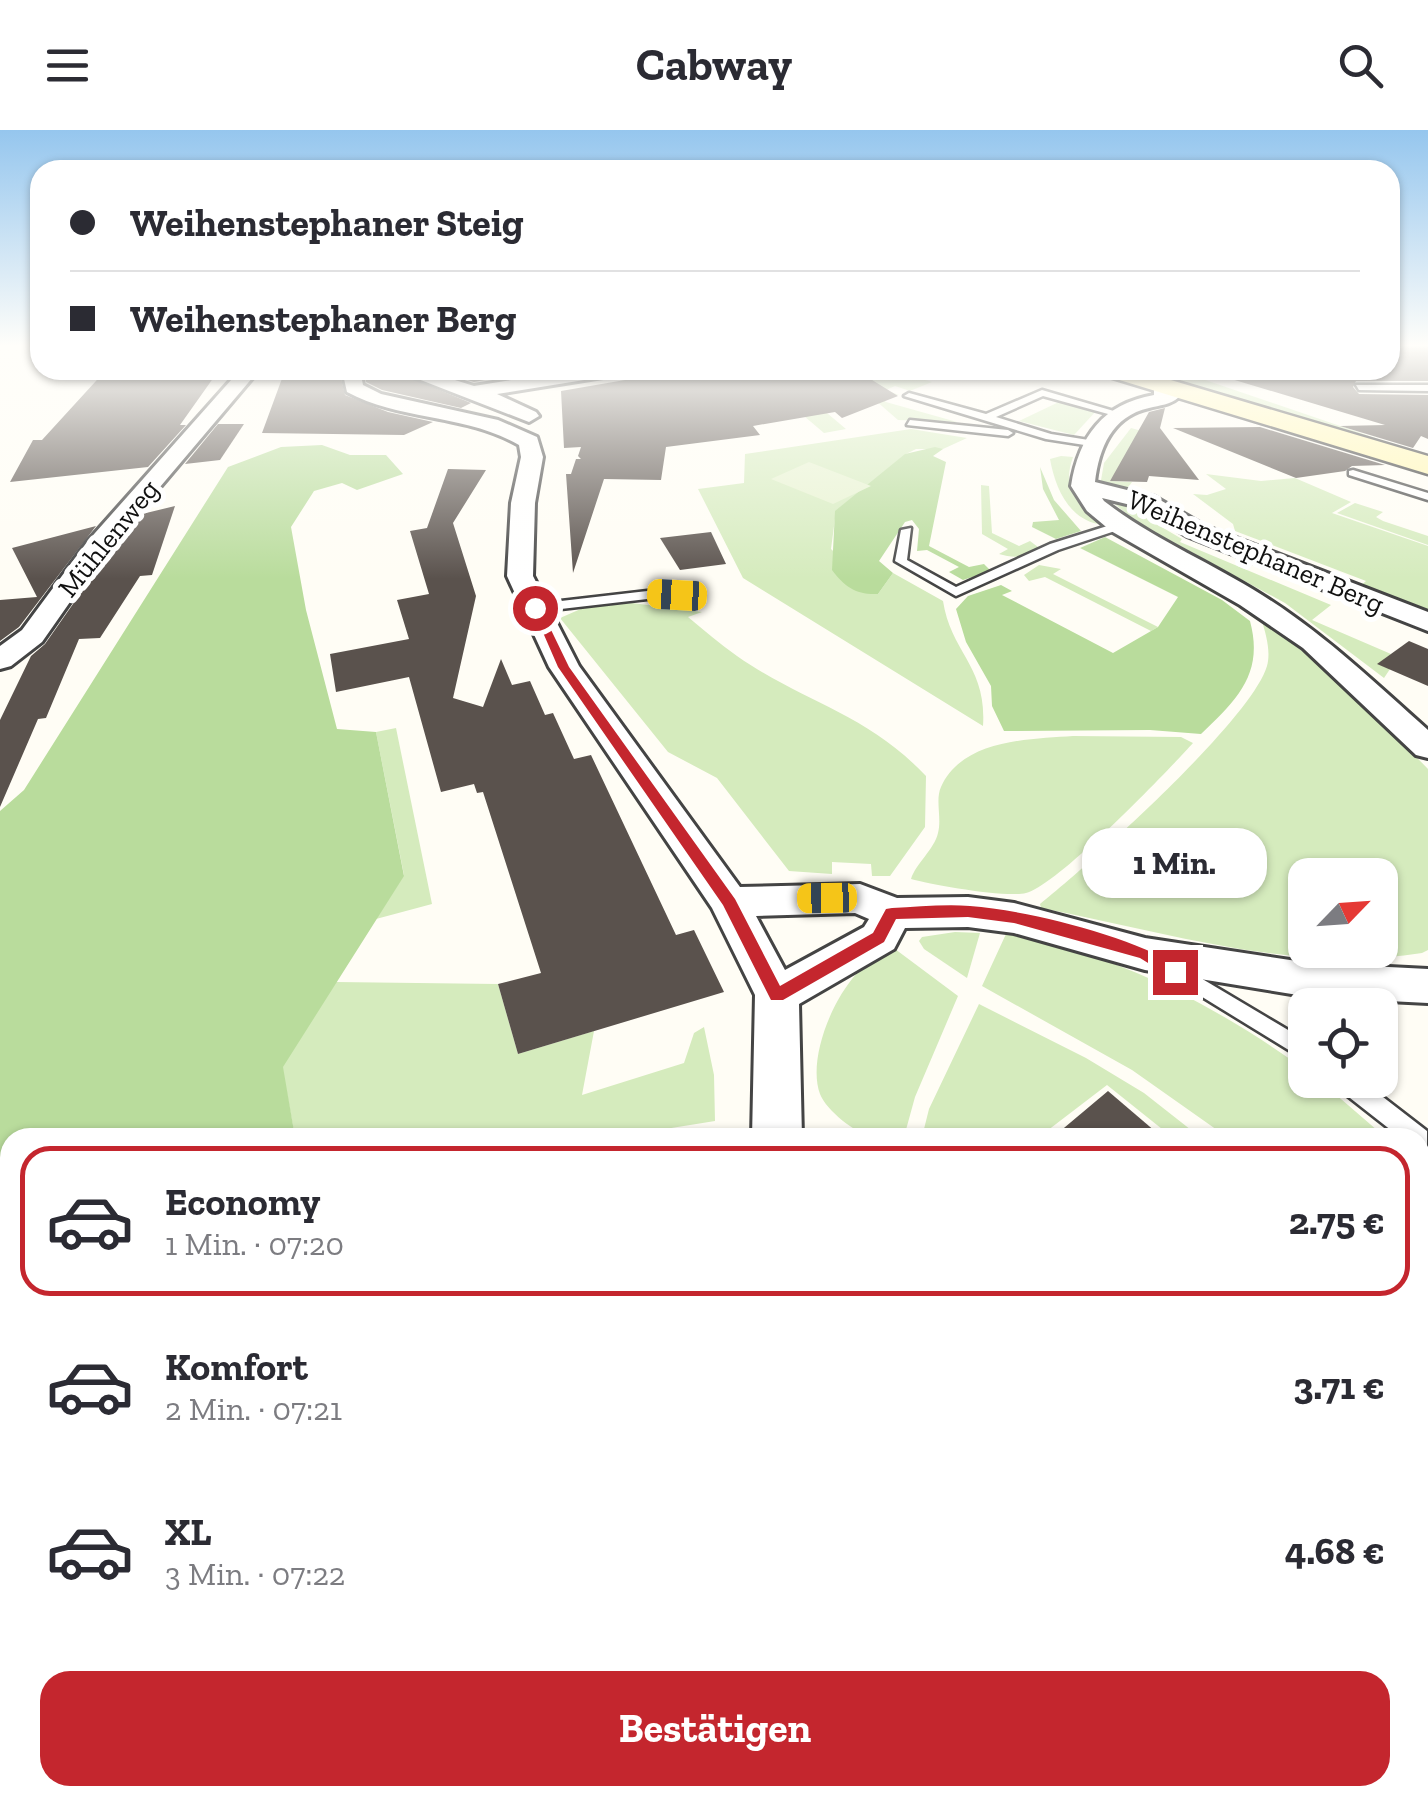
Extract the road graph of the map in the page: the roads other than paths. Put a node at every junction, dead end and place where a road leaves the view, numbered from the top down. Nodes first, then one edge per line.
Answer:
1 (202, 422) edge
2 (472, 422) edge
3 (537, 422) edge
4 (1004, 422) edge
5 (1114, 422) edge
6 (1280, 422) edge
7 (910, 423) dead end
8 (1050, 437) junction
9 (529, 442) junction
10 (1091, 443) junction
11 (1428, 466) edge
12 (1353, 472) dead end
13 (1083, 486) junction
14 (1428, 497) edge
15 (1120, 526) junction
16 (907, 530) dead end
17 (696, 598) dead end
18 (535, 608) junction
19 (1428, 622) edge
20 (0, 660) edge
21 (1428, 748) edge
22 (729, 902) junction
23 (892, 913) junction
24 (1145, 954) junction
25 (1428, 986) edge
26 (777, 996) junction
27 (1288, 1041) edge
28 (1367, 1098) edge
29 (777, 1128) edge
30 (1406, 1128) edge

1 - 20 street, Mühlenweg
2 - 9 street
3 - 9 street
4 - 8 lane
5 - 10 street
6 - 11 main road
7 - 8 lane
8 - 10 lane
9 - 18 street
10 - 13 street, Weihenstephaner Berg
12 - 14 lane
13 - 15 street, Weihenstephaner Berg
13 - 19 street, Weihenstephaner Berg
15 - 16 lane
15 - 21 street, Weihenstephaner Berg
17 - 18 lane
18 - 22 street
22 - 23 street
22 - 26 street
23 - 24 street
23 - 26 street
24 - 25 street
24 - 27 lane
26 - 29 street
28 - 30 lane

